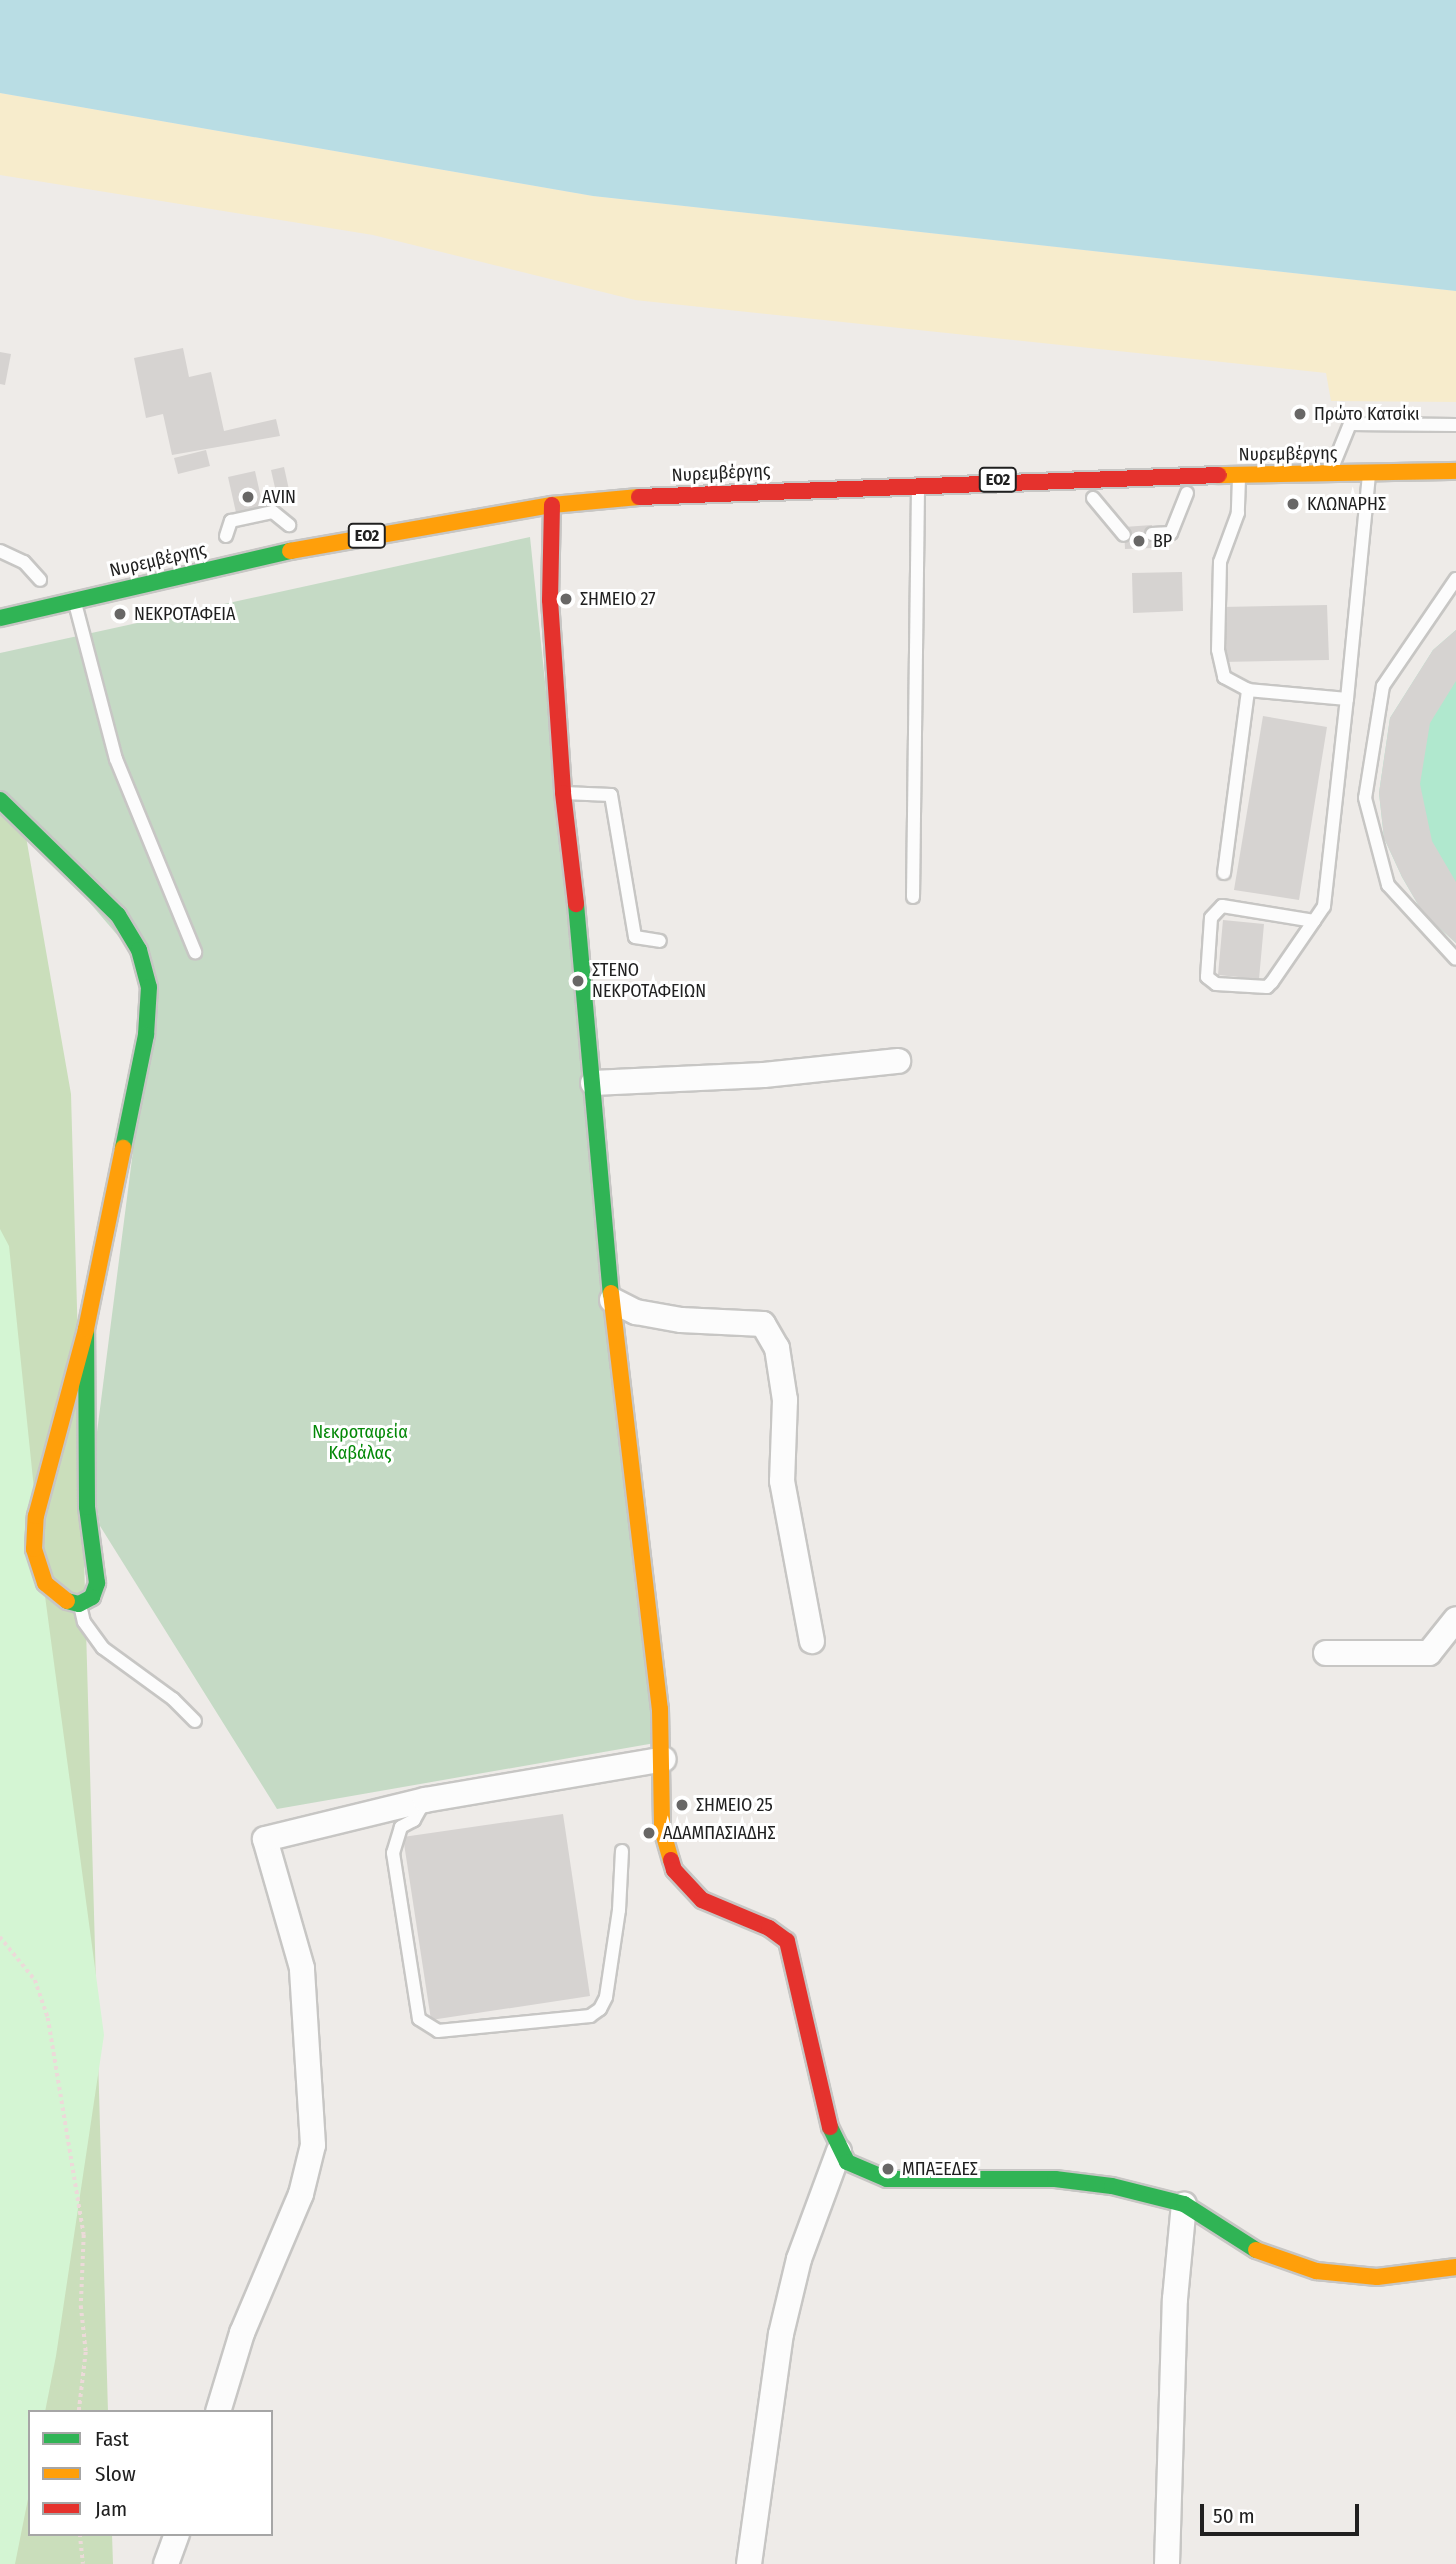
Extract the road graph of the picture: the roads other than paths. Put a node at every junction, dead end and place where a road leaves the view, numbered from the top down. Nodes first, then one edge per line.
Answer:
1 (1456, 425) edge
2 (1456, 471) edge
3 (1369, 472) junction
4 (1329, 473) junction
5 (1240, 475) junction
6 (918, 483) junction
7 (1187, 493) dead end
8 (1093, 498) dead end
9 (552, 505) junction
10 (289, 525) dead end
11 (1152, 534) dead end
12 (1124, 535) dead end
13 (226, 536) dead end
14 (0, 551) edge
15 (1456, 579) edge
16 (40, 580) dead end
17 (74, 600) junction
18 (0, 618) edge
19 (1248, 690) junction
20 (1347, 699) junction
21 (563, 793) junction
22 (0, 800) edge
23 (1224, 873) dead end
24 (913, 897) dead end
25 (1314, 921) junction
26 (660, 941) dead end
27 (195, 952) dead end
28 (1456, 959) edge
29 (898, 1061) dead end
30 (593, 1083) junction
31 (612, 1300) junction
32 (86, 1329) junction
33 (79, 1604) junction
34 (1456, 1619) edge
35 (812, 1641) dead end
36 (1326, 1653) dead end
37 (195, 1721) dead end
38 (664, 1759) junction
39 (425, 1800) junction
40 (622, 1850) dead end
41 (839, 2151) junction
42 (1184, 2204) junction
43 (1456, 2267) edge
44 (219, 2410) edge
45 (176, 2536) edge
46 (166, 2564) edge
47 (749, 2564) edge
48 (1167, 2564) edge

1 - 4 lane
2 - 3 street, Νυρεμβέργης / ΕΟ2
3 - 4 street, Νυρεμβέργης / ΕΟ2
3 - 20 lane
4 - 5 street, Νυρεμβέργης / ΕΟ2
5 - 6 street, Νυρεμβέργης / ΕΟ2
5 - 19 lane
6 - 9 street, Νυρεμβέργης / ΕΟ2
6 - 24 lane
7 - 11 lane
8 - 12 lane
9 - 17 street, Νυρεμβέργης / ΕΟ2
9 - 21 street
10 - 13 lane
14 - 16 lane
15 - 28 lane
17 - 18 street, Νυρεμβέργης / ΕΟ2
17 - 27 lane
19 - 20 lane
19 - 23 lane
20 - 25 lane
21 - 26 lane
21 - 30 street
22 - 32 street
25 - 25 lane
29 - 30 street
30 - 31 street
31 - 35 street
31 - 38 street
32 - 33 street
32 - 33 street
33 - 37 lane
34 - 36 street
38 - 39 street
38 - 41 street
39 - 40 lane
39 - 44 street
41 - 42 street
41 - 47 street
42 - 43 street
42 - 48 street
45 - 46 street

